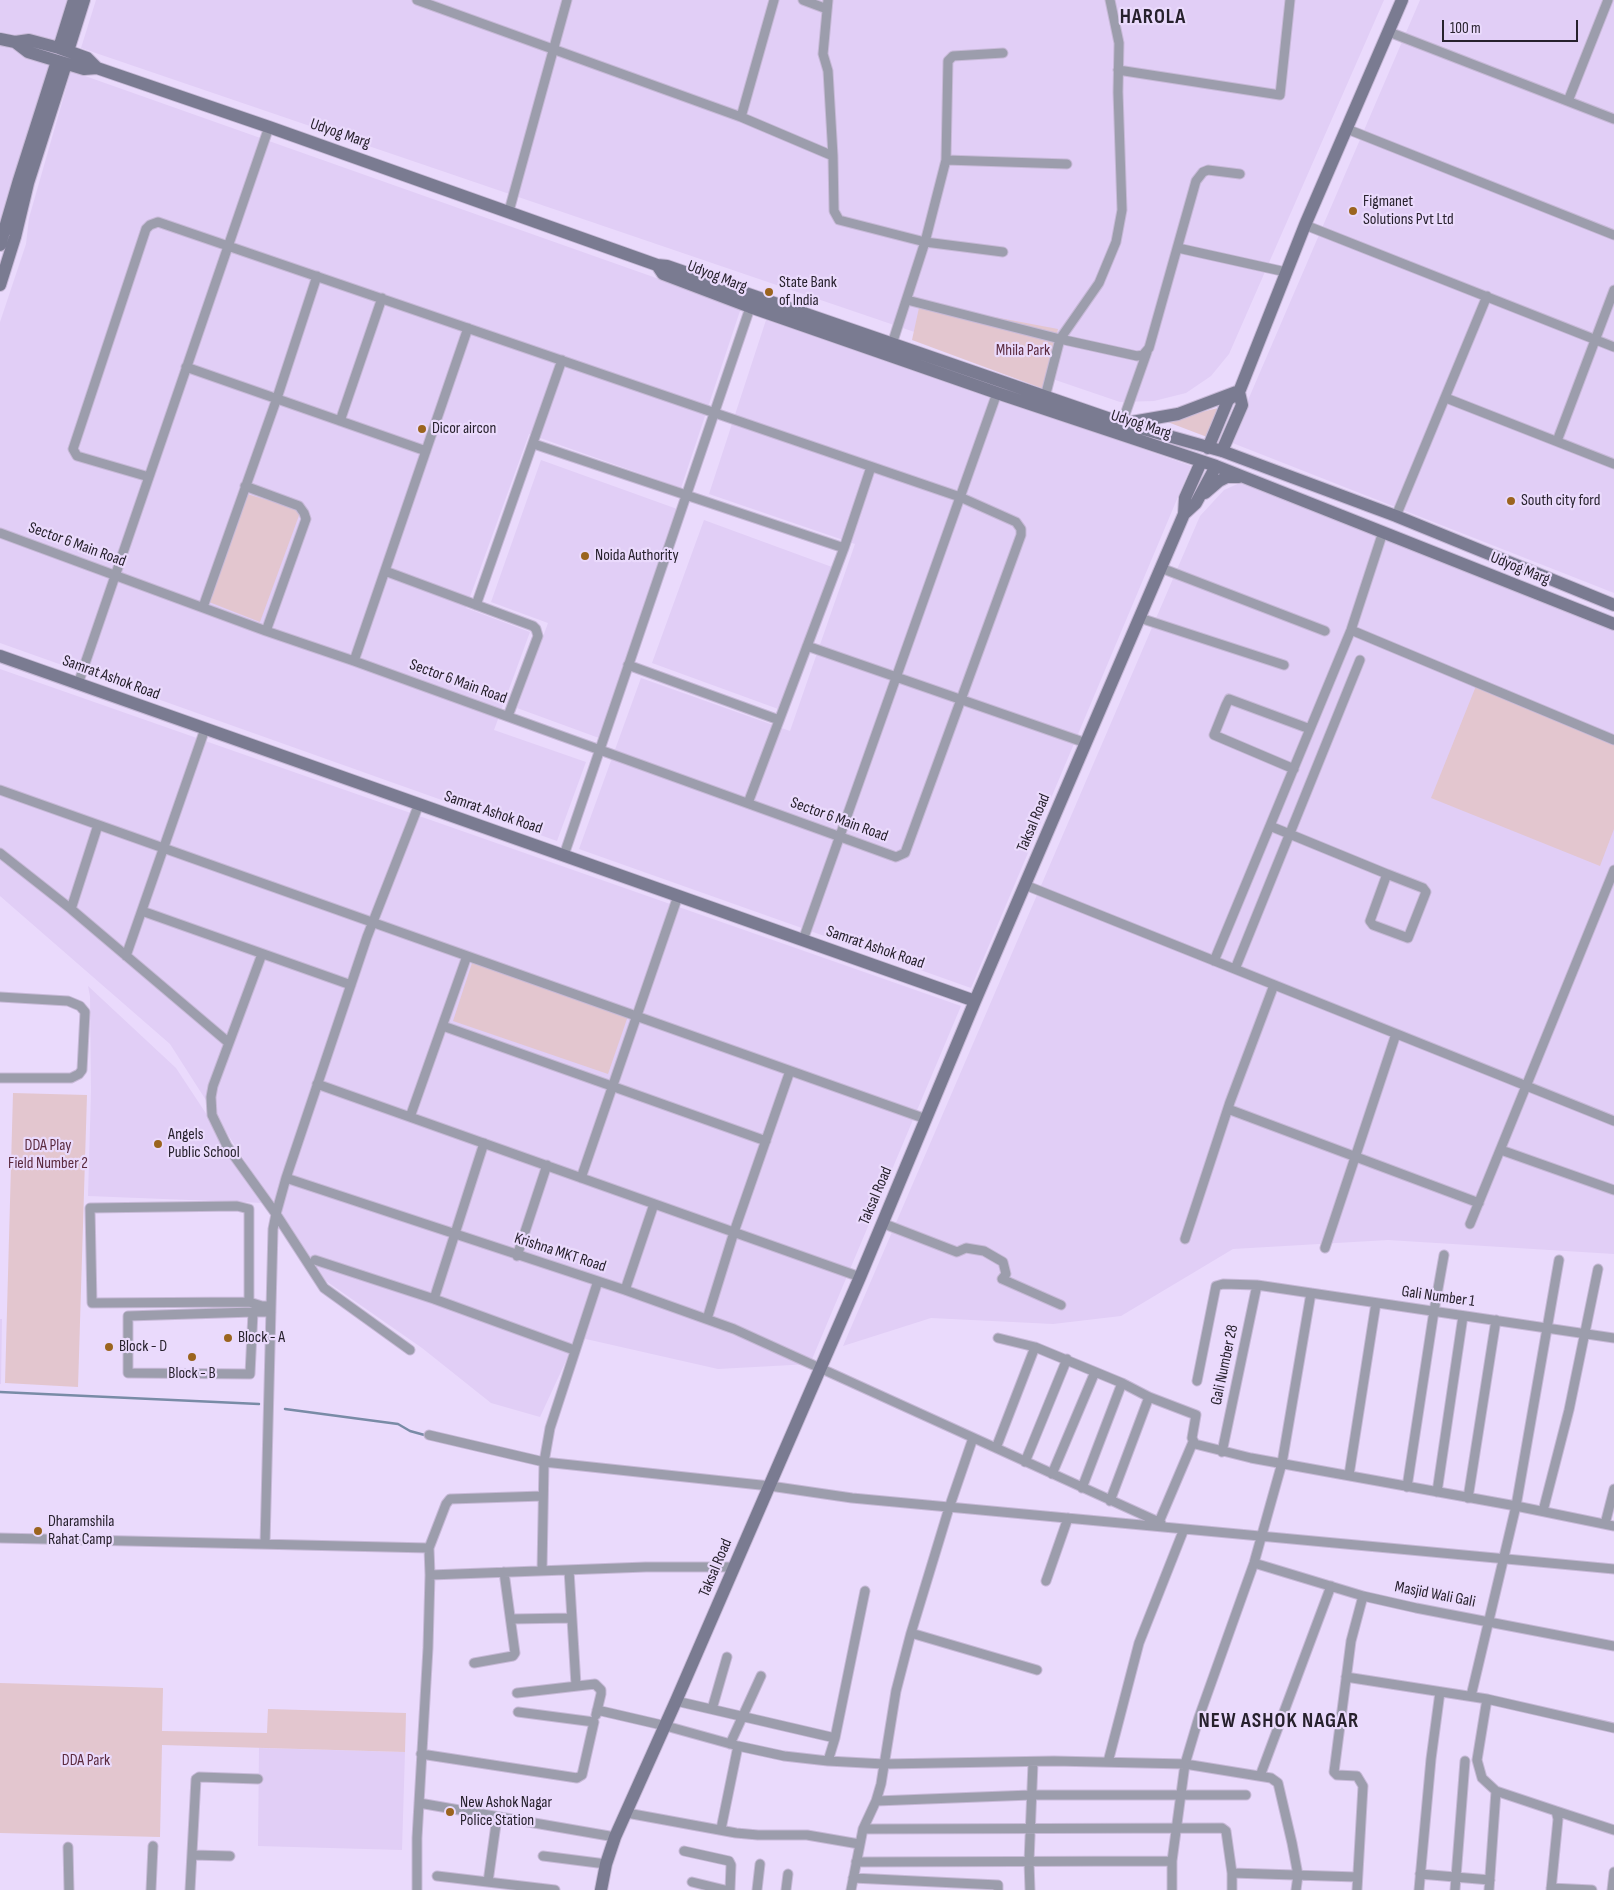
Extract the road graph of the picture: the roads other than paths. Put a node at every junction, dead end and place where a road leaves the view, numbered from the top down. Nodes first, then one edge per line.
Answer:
1 (74, 0) edge
2 (84, 0) edge
3 (417, 0) edge
4 (567, 0) edge
5 (774, 0) edge
6 (803, 0) edge
7 (1110, 0) edge
8 (1290, 0) edge
9 (1402, 0) edge
10 (1608, 0) edge
11 (828, 4) edge
12 (1389, 32) junction
13 (0, 39) edge
14 (555, 49) junction
15 (1003, 53) dead end
16 (62, 56) junction
17 (1118, 70) junction
18 (1568, 102) junction
19 (741, 117) junction
20 (1614, 119) edge
21 (269, 126) junction
22 (1347, 129) junction
23 (833, 156) junction
24 (946, 160) junction
25 (1067, 164) dead end
26 (1240, 174) dead end
27 (509, 211) junction
28 (1305, 225) junction
29 (1614, 235) edge
30 (925, 242) junction
31 (0, 245) edge
32 (228, 245) junction
33 (1178, 248) junction
34 (1003, 252) dead end
35 (1286, 272) junction
36 (317, 276) junction
37 (0, 285) edge
38 (1614, 290) edge
39 (1487, 296) junction
40 (382, 298) junction
41 (907, 300) junction
42 (752, 301) junction
43 (468, 328) junction
44 (1596, 339) junction
45 (1060, 340) junction
46 (892, 344) junction
47 (1614, 347) edge
48 (1147, 352) junction
49 (562, 360) junction
50 (186, 367) junction
51 (1239, 392) junction
52 (997, 394) junction
53 (1045, 397) junction
54 (277, 398) junction
55 (1446, 398) junction
56 (714, 413) junction
57 (340, 421) junction
58 (1122, 424) junction
59 (1557, 441) junction
60 (534, 444) junction
61 (1208, 448) junction
62 (426, 451) junction
63 (1222, 451) junction
64 (1201, 462) junction
65 (1614, 464) edge
66 (1216, 466) junction
67 (871, 467) junction
68 (149, 477) junction
69 (1244, 477) junction
70 (245, 486) junction
71 (686, 495) junction
72 (960, 497) junction
73 (1196, 503) junction
74 (1184, 514) junction
75 (1396, 516) junction
76 (1383, 532) junction
77 (0, 533) edge
78 (844, 548) junction
79 (1161, 568) junction
80 (385, 571) junction
81 (115, 575) junction
82 (476, 605) junction
83 (1614, 605) edge
84 (203, 607) junction
85 (1140, 618) junction
86 (1614, 624) edge
87 (1351, 630) junction
88 (266, 631) junction
89 (1325, 631) dead end
90 (807, 646) junction
91 (0, 656) edge
92 (1360, 660) dead end
93 (354, 661) junction
94 (628, 665) junction
95 (1284, 665) dead end
96 (896, 677) junction
97 (78, 684) junction
98 (960, 699) junction
99 (508, 716) junction
100 (779, 720) junction
101 (206, 729) junction
102 (1310, 729) junction
103 (1614, 740) edge
104 (1086, 743) junction
105 (600, 750) junction
106 (1294, 769) junction
107 (0, 790) edge
108 (748, 803) junction
109 (419, 804) junction
110 (98, 825) junction
111 (1270, 826) junction
112 (1289, 835) junction
113 (840, 836) junction
114 (163, 848) junction
115 (0, 853) edge
116 (564, 856) junction
117 (1614, 870) edge
118 (1388, 874) junction
119 (1026, 885) junction
120 (678, 896) junction
121 (71, 909) junction
122 (142, 912) junction
123 (372, 923) junction
124 (803, 940) junction
125 (262, 954) junction
126 (126, 956) junction
127 (467, 956) junction
128 (1214, 961) junction
129 (1235, 969) junction
130 (351, 985) junction
131 (1274, 985) junction
132 (0, 997) edge
133 (975, 1001) junction
134 (636, 1016) junction
135 (443, 1026) junction
136 (1396, 1034) junction
137 (229, 1042) junction
138 (790, 1071) junction
139 (0, 1078) edge
140 (317, 1084) junction
141 (1526, 1086) junction
142 (613, 1087) junction
143 (1228, 1109) junction
144 (410, 1117) junction
145 (926, 1119) junction
146 (1614, 1121) edge
147 (766, 1141) junction
148 (484, 1143) junction
149 (1501, 1150) junction
150 (1355, 1157) junction
151 (547, 1165) junction
152 (286, 1178) junction
153 (582, 1178) junction
154 (1614, 1190) edge
155 (1479, 1203) junction
156 (654, 1204) junction
157 (276, 1214) junction
158 (882, 1223) junction
159 (1470, 1224) dead end
160 (734, 1232) junction
161 (455, 1234) junction
162 (1185, 1239) dead end
163 (1325, 1248) dead end
164 (1444, 1255) dead end
165 (517, 1256) junction
166 (315, 1260) dead end
167 (1559, 1260) dead end
168 (1598, 1269) dead end
169 (860, 1277) junction
170 (598, 1281) junction
171 (1257, 1285) junction
172 (625, 1290) junction
173 (1311, 1293) junction
174 (434, 1299) junction
175 (249, 1302) junction
176 (1376, 1303) junction
177 (1061, 1305) dead end
178 (271, 1309) junction
179 (1434, 1311) junction
180 (253, 1312) junction
181 (1463, 1316) junction
182 (707, 1319) junction
183 (1496, 1320) junction
184 (1547, 1328) junction
185 (1586, 1334) junction
186 (998, 1338) dead end
187 (1614, 1338) edge
188 (1036, 1347) junction
189 (410, 1350) dead end
190 (574, 1350) junction
191 (1066, 1359) junction
192 (821, 1368) junction
193 (1095, 1372) junction
194 (1197, 1381) dead end
195 (1122, 1383) junction
196 (1149, 1397) junction
197 (429, 1435) dead end
198 (973, 1438) junction
199 (1193, 1442) junction
200 (996, 1448) junction
201 (1222, 1452) junction
202 (544, 1462) junction
203 (1025, 1462) junction
204 (1282, 1462) junction
205 (1052, 1474) junction
206 (1349, 1475) junction
207 (770, 1486) junction
208 (1407, 1487) junction
209 (1082, 1488) junction
210 (1614, 1489) edge
211 (1437, 1492) junction
212 (543, 1496) junction
213 (1468, 1498) junction
214 (1110, 1501) junction
215 (1516, 1506) junction
216 (948, 1508) junction
217 (1543, 1511) junction
218 (1068, 1518) junction
219 (1158, 1522) junction
220 (1610, 1525) edge
221 (1169, 1527) junction
222 (1184, 1529) junction
223 (1261, 1536) junction
224 (0, 1538) edge
225 (265, 1544) junction
226 (429, 1548) junction
227 (1504, 1559) junction
228 (1254, 1563) junction
229 (733, 1567) junction
230 (542, 1570) junction
231 (569, 1570) junction
232 (1614, 1570) edge
233 (504, 1572) junction
234 (430, 1574) junction
235 (1046, 1581) dead end
236 (1331, 1586) junction
237 (865, 1591) dead end
238 (1364, 1596) junction
239 (571, 1618) junction
240 (511, 1619) junction
241 (1488, 1621) junction
242 (911, 1633) junction
243 (1614, 1646) edge
244 (727, 1657) dead end
245 (474, 1663) dead end
246 (1037, 1670) dead end
247 (761, 1676) dead end
248 (1346, 1677) junction
249 (576, 1685) junction
250 (1440, 1692) junction
251 (517, 1693) dead end
252 (1471, 1696) junction
253 (1487, 1699) junction
254 (676, 1701) junction
255 (712, 1709) junction
256 (598, 1710) junction
257 (518, 1712) dead end
258 (742, 1716) junction
259 (594, 1722) junction
260 (666, 1726) junction
261 (1614, 1728) edge
262 (835, 1738) junction
263 (734, 1745) junction
264 (421, 1754) junction
265 (828, 1761) junction
266 (1465, 1761) dead end
267 (1108, 1762) junction
268 (1032, 1763) junction
269 (884, 1764) junction
270 (1185, 1764) junction
271 (1260, 1776) junction
272 (258, 1779) dead end
273 (1496, 1791) junction
274 (1180, 1795) junction
275 (1246, 1795) dead end
276 (1031, 1796) junction
277 (876, 1800) junction
278 (419, 1803) junction
279 (1556, 1811) junction
280 (627, 1813) junction
281 (497, 1817) junction
282 (1030, 1828) junction
283 (721, 1829) junction
284 (1176, 1829) junction
285 (862, 1830) junction
286 (1614, 1830) edge
287 (615, 1836) junction
288 (859, 1844) junction
289 (152, 1846) dead end
290 (68, 1847) dead end
291 (684, 1851) dead end
292 (193, 1855) junction
293 (230, 1856) dead end
294 (544, 1856) dead end
295 (1172, 1861) junction
296 (856, 1862) junction
297 (1030, 1862) junction
298 (606, 1864) junction
299 (760, 1864) dead end
300 (1232, 1873) junction
301 (788, 1874) dead end
302 (1420, 1874) junction
303 (1298, 1875) junction
304 (438, 1876) dead end
305 (1357, 1877) junction
306 (1614, 1877) edge
307 (853, 1878) junction
308 (1456, 1879) junction
309 (488, 1882) junction
310 (692, 1882) dead end
311 (1490, 1885) edge
312 (1551, 1889) edge
313 (68, 1890) edge
314 (151, 1890) edge
315 (190, 1890) edge
316 (417, 1890) edge
317 (555, 1890) edge
318 (601, 1890) edge
319 (725, 1890) edge
320 (730, 1890) edge
321 (758, 1890) edge
322 (786, 1890) edge
323 (851, 1890) edge
324 (998, 1890) edge
325 (1030, 1890) edge
326 (1172, 1890) edge
327 (1232, 1890) edge
328 (1296, 1890) edge
329 (1357, 1890) edge
330 (1419, 1890) edge
331 (1455, 1890) edge
332 (1592, 1890) edge
333 (1612, 1890) edge

1 - 16 street
2 - 16 street
3 - 14 street
4 - 14 street
5 - 19 street
6 - 11 street
7 - 17 street
8 - 17 street
9 - 12 street
10 - 18 street
11 - 23 street
12 - 18 street
12 - 22 street
13 - 16 street, Udyog Marg
14 - 19 street
14 - 27 street
15 - 24 street
16 - 21 street, Udyog Marg
16 - 31 street
16 - 37 street
17 - 45 street
18 - 20 street
19 - 23 street
21 - 27 street, Udyog Marg
21 - 32 street
22 - 28 street
22 - 29 street
23 - 30 street
24 - 25 street
24 - 30 street
26 - 33 street
27 - 42 street, Udyog Marg
28 - 35 street
28 - 39 street
30 - 34 street
30 - 41 street
32 - 36 street
32 - 50 street
32 - 68 street
33 - 35 street
33 - 48 street
35 - 51 street
36 - 40 street
36 - 54 street
38 - 44 street
39 - 44 street
39 - 55 street
40 - 43 street
40 - 57 street
41 - 45 street
41 - 46 street
42 - 46 street, Udyog Marg
42 - 52 street, Udyog Marg
42 - 56 street
43 - 49 street
43 - 62 street
44 - 47 street
44 - 59 street
45 - 48 street
45 - 53 street
46 - 53 street, Udyog Marg
48 - 58 street
49 - 56 street
49 - 60 street
50 - 54 street
50 - 68 street
51 - 58 street
51 - 61 street
51 - 63 street
52 - 64 street, Udyog Marg
52 - 72 street
53 - 58 street, Udyog Marg
54 - 57 street
54 - 70 street
55 - 59 street
55 - 75 street
56 - 67 street
56 - 71 street
57 - 62 street
58 - 61 street, Udyog Marg
59 - 65 street
60 - 71 street
60 - 82 street
61 - 63 street, Udyog Marg
62 - 80 street
63 - 75 street, Udyog Marg
64 - 66 street, Udyog Marg
64 - 74 street, Taksal Road
66 - 69 street, Udyog Marg
66 - 73 street, Taksal Road
67 - 72 street
67 - 78 street
68 - 81 street
69 - 73 street
69 - 76 street, Udyog Marg
70 - 84 street
70 - 88 street
71 - 78 street
71 - 94 street
72 - 96 street
72 - 98 street
73 - 74 street, Taksal Road
74 - 79 street, Taksal Road
75 - 83 street, Udyog Marg
76 - 86 street, Udyog Marg
76 - 87 street
77 - 81 street, Sector 6 Main Road
78 - 90 street
79 - 85 street, Taksal Road
79 - 89 street
80 - 82 street
80 - 93 street
81 - 84 street, Sector 6 Main Road
81 - 97 street
82 - 99 street
84 - 88 street, Sector 6 Main Road
85 - 95 street
85 - 104 street, Taksal Road
87 - 102 street
87 - 103 street
88 - 93 street, Sector 6 Main Road
90 - 96 street
90 - 100 street
91 - 97 street, Samrat Ashok Road
92 - 112 street
93 - 99 street, Sector 6 Main Road
94 - 100 street
94 - 105 street
96 - 98 street
96 - 113 street
97 - 101 street, Samrat Ashok Road
98 - 104 street
98 - 113 street, Sector 6 Main Road
99 - 105 street, Sector 6 Main Road
100 - 108 street
101 - 109 street, Samrat Ashok Road
101 - 114 street
102 - 106 street
102 - 106 street
104 - 119 street, Taksal Road
105 - 108 street, Sector 6 Main Road
105 - 116 street
106 - 111 street
107 - 110 street
108 - 113 street, Sector 6 Main Road
109 - 116 street, Samrat Ashok Road
109 - 123 street
110 - 114 street
110 - 121 street
111 - 112 street
111 - 128 street
112 - 118 street
112 - 129 street
113 - 124 street
114 - 122 street
114 - 123 street
115 - 121 street
116 - 120 street, Samrat Ashok Road
117 - 141 street
118 - 118 street
119 - 128 street
119 - 133 street, Taksal Road
120 - 124 street, Samrat Ashok Road
120 - 134 street
121 - 126 street
122 - 125 street
122 - 126 street
123 - 127 street
123 - 130 street
124 - 133 street, Samrat Ashok Road
125 - 130 street
125 - 137 street
126 - 137 street
127 - 134 street
127 - 135 street
128 - 129 street
129 - 131 street
130 - 140 street
131 - 136 street
131 - 143 street
132 - 139 street
133 - 145 street, Taksal Road
134 - 138 street
134 - 142 street
135 - 142 street
135 - 144 street
136 - 141 street
136 - 150 street
137 - 157 street
138 - 145 street
138 - 147 street
140 - 144 street
140 - 152 street
141 - 146 street
141 - 149 street
142 - 147 street
142 - 153 street
143 - 150 street
143 - 162 street
144 - 148 street
145 - 158 street, Taksal Road
147 - 160 street
148 - 151 street
148 - 161 street
149 - 154 street
149 - 155 street
150 - 155 street
150 - 163 street
151 - 153 street
151 - 165 street
152 - 157 street
152 - 161 street, Krishna MKT Road
153 - 156 street
155 - 159 street
156 - 160 street
156 - 172 street
157 - 178 street
157 - 189 street
158 - 169 street, Taksal Road
158 - 177 street
160 - 169 street
160 - 182 street
161 - 165 street, Krishna MKT Road
161 - 174 street
164 - 179 street
165 - 170 street, Krishna MKT Road
166 - 174 street
167 - 184 street
168 - 185 street
169 - 192 street, Taksal Road
170 - 172 street, Krishna MKT Road
170 - 190 street
171 - 173 street, Gali Number 1
171 - 194 street, Gali Number 1
171 - 201 street, Gali Number 28
172 - 182 street, Krishna MKT Road
173 - 176 street, Gali Number 1
173 - 204 street
174 - 190 street
175 - 175 street
175 - 178 street
176 - 179 street, Gali Number 1
176 - 206 street
178 - 180 street
178 - 225 street
179 - 181 street, Gali Number 1
179 - 208 street
180 - 180 street
181 - 183 street, Gali Number 1
181 - 211 street
182 - 192 street, Krishna MKT Road
183 - 184 street, Gali Number 1
183 - 213 street
184 - 185 street, Gali Number 1
184 - 215 street
185 - 187 street, Gali Number 1
185 - 217 street
186 - 188 street
188 - 191 street
188 - 200 street
190 - 202 street
191 - 193 street
191 - 203 street
192 - 198 street, Krishna MKT Road
192 - 207 street, Taksal Road
193 - 195 street
193 - 205 street
195 - 196 street
195 - 209 street
196 - 199 street
196 - 214 street
197 - 202 street
198 - 200 street, Krishna MKT Road
198 - 216 street
199 - 201 street
199 - 219 street
200 - 203 street, Krishna MKT Road
201 - 204 street
202 - 207 street
202 - 212 street
203 - 205 street, Krishna MKT Road
204 - 206 street
204 - 223 street
205 - 209 street, Krishna MKT Road
206 - 208 street
207 - 216 street
207 - 229 street, Taksal Road
208 - 211 street
209 - 214 street, Krishna MKT Road
210 - 220 street
211 - 213 street
212 - 226 street
212 - 230 street
213 - 215 street
214 - 219 street, Krishna MKT Road
215 - 217 street
215 - 227 street
216 - 218 street
216 - 242 street
217 - 220 street
218 - 221 street
218 - 235 street
219 - 221 street, Krishna MKT Road
221 - 222 street
222 - 223 street
222 - 267 street
223 - 227 street
223 - 228 street
224 - 225 street
225 - 226 street
226 - 234 street
227 - 232 street
227 - 241 street
228 - 236 street, Masjid Wali Gali
228 - 270 street
229 - 231 street
229 - 254 street, Taksal Road
230 - 231 street
230 - 233 street
231 - 239 street
233 - 234 street
233 - 240 street
234 - 264 street
236 - 238 street, Masjid Wali Gali
236 - 271 street
237 - 262 street
238 - 241 street, Masjid Wali Gali
238 - 248 street
239 - 240 street
239 - 249 street
240 - 245 street
241 - 243 street, Masjid Wali Gali
241 - 252 street
242 - 246 street
242 - 269 street
244 - 255 street
247 - 258 street
248 - 250 street
248 - 305 street
249 - 251 street
249 - 256 street
250 - 252 street
250 - 302 street
252 - 253 street
253 - 261 street
253 - 273 street
254 - 255 street
254 - 260 street, Taksal Road
255 - 258 street
256 - 259 street
256 - 260 street
257 - 259 street
258 - 262 street
258 - 263 street
259 - 264 street
260 - 263 street
260 - 280 street, Taksal Road
262 - 265 street
263 - 265 street
263 - 283 street
264 - 278 street
265 - 269 street
266 - 308 street
267 - 268 street
267 - 270 street
268 - 269 street
268 - 276 street
269 - 277 street
270 - 271 street
270 - 274 street
271 - 303 street
272 - 292 street
273 - 279 street
273 - 311 street
274 - 275 street
274 - 276 street
274 - 284 street
276 - 277 street
276 - 282 street
277 - 285 street
278 - 281 street
278 - 316 street
279 - 286 street
279 - 312 street
280 - 283 street
280 - 287 street, Taksal Road
281 - 287 street
281 - 309 street
282 - 284 street
282 - 285 street
282 - 297 street
283 - 288 street
284 - 295 street
284 - 300 street
285 - 288 street
287 - 298 street, Taksal Road
288 - 296 street
289 - 314 street
290 - 313 street
291 - 320 street
292 - 293 street
292 - 315 street
294 - 298 street
295 - 297 street
295 - 326 street
296 - 297 street
296 - 307 street
297 - 325 street
298 - 318 street, Taksal Road
299 - 321 street
300 - 303 street
300 - 327 street
301 - 322 street
302 - 308 street
302 - 330 street
303 - 305 street
303 - 328 street
304 - 309 street
305 - 329 street
306 - 333 street
307 - 323 street
307 - 324 street
308 - 311 street
308 - 331 street
309 - 317 street
310 - 319 street
312 - 332 street

